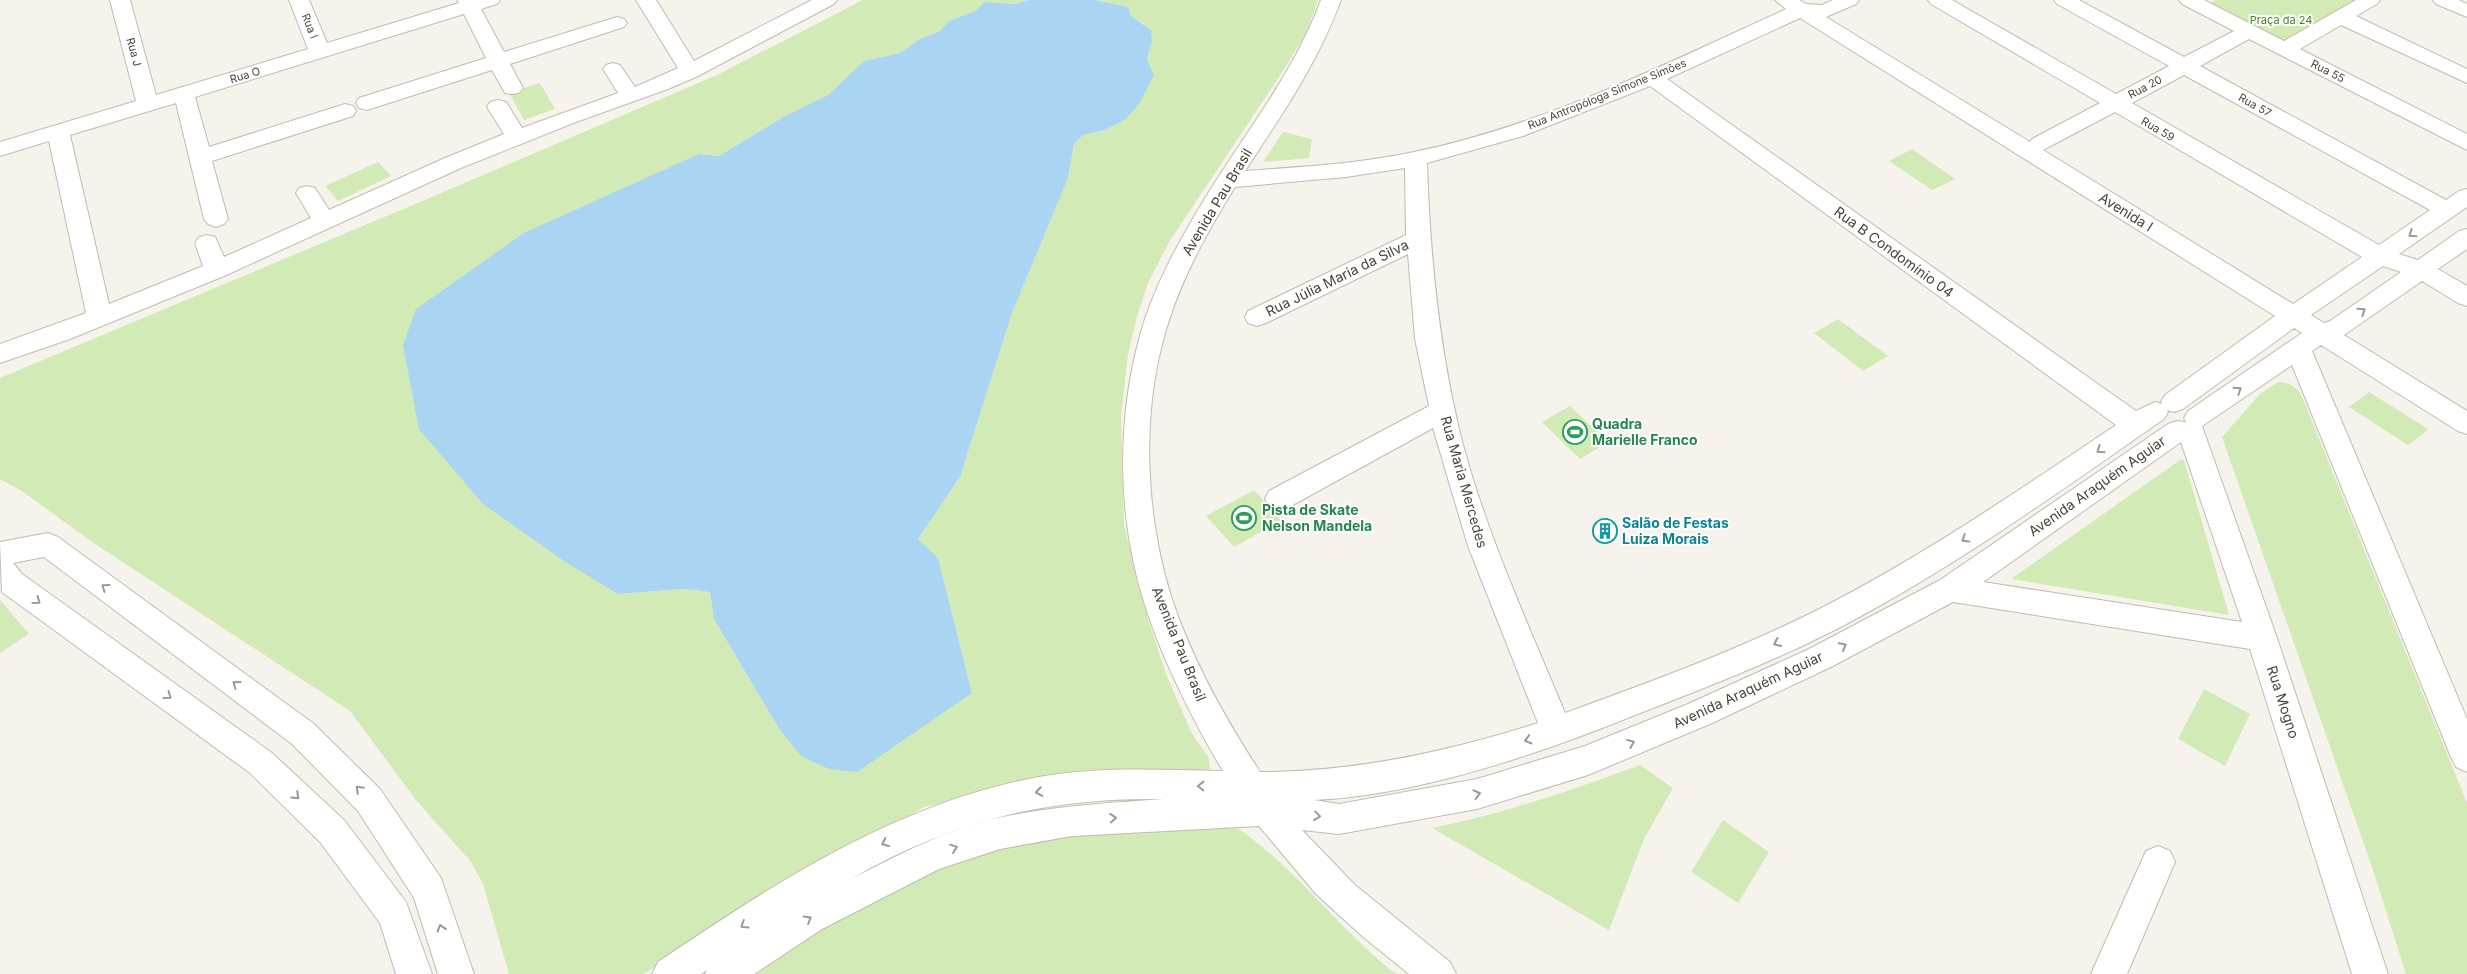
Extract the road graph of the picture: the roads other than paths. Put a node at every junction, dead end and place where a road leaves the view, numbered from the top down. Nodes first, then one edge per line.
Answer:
1 (120, 0) edge
2 (299, 0) edge
3 (646, 0) edge
4 (827, 0) edge
5 (1331, 0) edge
6 (1849, 0) edge
7 (1938, 0) edge
8 (2064, 0) edge
9 (2370, 0) edge
10 (2443, 0) edge
11 (476, 2) edge
12 (2201, 2) edge
13 (1804, 4) edge
14 (2467, 11) edge
15 (2341, 17) junction
16 (617, 23) dead end
17 (2249, 30) junction
18 (2285, 49) junction
19 (320, 52) junction
20 (499, 62) junction
21 (2185, 66) junction
22 (613, 68) dead end
23 (691, 72) junction
24 (2467, 77) edge
25 (1652, 78) junction
26 (512, 88) dead end
27 (184, 94) junction
28 (631, 97) junction
29 (367, 103) dead end
30 (2114, 103) junction
31 (148, 105) junction
32 (498, 107) dead end
33 (345, 111) dead end
34 (58, 132) junction
35 (517, 137) junction
36 (2467, 143) edge
37 (2040, 144) junction
38 (0, 149) edge
39 (201, 157) junction
40 (1416, 159) junction
41 (1228, 180) junction
42 (307, 193) dead end
43 (2467, 196) edge
44 (2447, 210) junction
45 (216, 219) dead end
46 (324, 221) junction
47 (2467, 237) edge
48 (1418, 238) junction
49 (208, 243) dead end
50 (2379, 256) junction
51 (216, 270) junction
52 (2420, 270) junction
53 (2467, 297) edge
54 (2300, 312) junction
55 (99, 316) junction
56 (1257, 318) dead end
57 (2318, 336) junction
58 (0, 354) edge
59 (2467, 405) edge
60 (1443, 410) junction
61 (2172, 420) junction
62 (2467, 424) edge
63 (1279, 499) dead end
64 (0, 554) edge
65 (0, 569) edge
66 (1950, 589) junction
67 (2262, 638) junction
68 (1558, 732) junction
69 (2467, 757) edge
70 (1259, 798) junction
71 (2158, 862) dead end
72 (429, 890) junction
73 (394, 914) junction
74 (414, 974) edge
75 (456, 974) edge
76 (670, 974) edge
77 (723, 974) edge
78 (1438, 974) edge
79 (2109, 974) edge
80 (2370, 974) edge

1 - 31 street, Rua J
2 - 19 street, Rua I
3 - 23 street
4 - 23 street
5 - 41 street, Avenida Pau Brasil
6 - 13 street, Rua Antropóloga Simone Simões
7 - 30 street, Rua 59
8 - 21 street, Rua 57
9 - 15 street
10 - 14 street
11 - 19 street, Rua O
11 - 20 street
12 - 17 street, Rua 55
13 - 25 street, Rua Antropóloga Simone Simões
13 - 37 street, Avenida I
13 - 54 street, Avenida I
15 - 18 street
15 - 24 street
16 - 20 street
17 - 18 street, Rua 55
17 - 21 street, Rua 20
18 - 36 street, Rua 55
19 - 27 street, Rua O
20 - 26 street
20 - 29 street
21 - 30 street, Rua 20
21 - 44 street, Rua 57
22 - 28 street
23 - 28 street
25 - 40 street, Rua Antropóloga Simone Simões
25 - 61 street, Rua B Condomínio 04
27 - 31 street, Rua O
27 - 39 street
28 - 35 street
30 - 37 street, Rua 20
30 - 50 street, Rua 59
31 - 34 street, Rua O
32 - 35 street
33 - 39 street
34 - 38 street, Rua O
34 - 55 street
35 - 46 street
37 - 54 street, Avenida I
39 - 45 street
40 - 41 street, Rua Antropóloga Simone Simões
40 - 48 street, Rua Maria Mercedes
41 - 70 street, Avenida Pau Brasil
42 - 46 street
43 - 44 street, Avenida Araquém Aguiar
44 -> 50 street, Avenida Araquém Aguiar
46 - 51 street
47 - 52 street, Avenida Araquém Aguiar
48 - 56 street, Rua Júlia Maria da Silva
48 - 60 street, Rua Maria Mercedes
49 - 51 street
50 - 52 street, Rua 59
50 - 54 street, Avenida Araquém Aguiar
51 - 55 street
52 - 53 street, Rua 59
57 -> 52 street, Avenida Araquém Aguiar
54 - 57 street, Avenida I
54 - 61 street, Avenida Araquém Aguiar
55 - 58 street
57 - 59 street, Avenida I
61 -> 57 street, Avenida Araquém Aguiar
57 - 62 street, Avenida I
57 - 69 street
60 - 63 street
60 - 68 street, Rua Maria Mercedes
61 - 66 street, Avenida Araquém Aguiar
61 - 67 street, Rua Mogno
61 -> 68 street, Avenida Araquém Aguiar
72 -> 64 street
65 -> 73 street
66 - 67 street
70 -> 66 street, Avenida Araquém Aguiar
67 - 80 street, Rua Mogno
68 -> 70 street, Avenida Araquém Aguiar
70 -> 76 street
77 -> 70 street
70 - 78 street, Avenida Pau Brasil
71 - 79 street
72 - 73 street
75 -> 72 street
73 - 74 street

